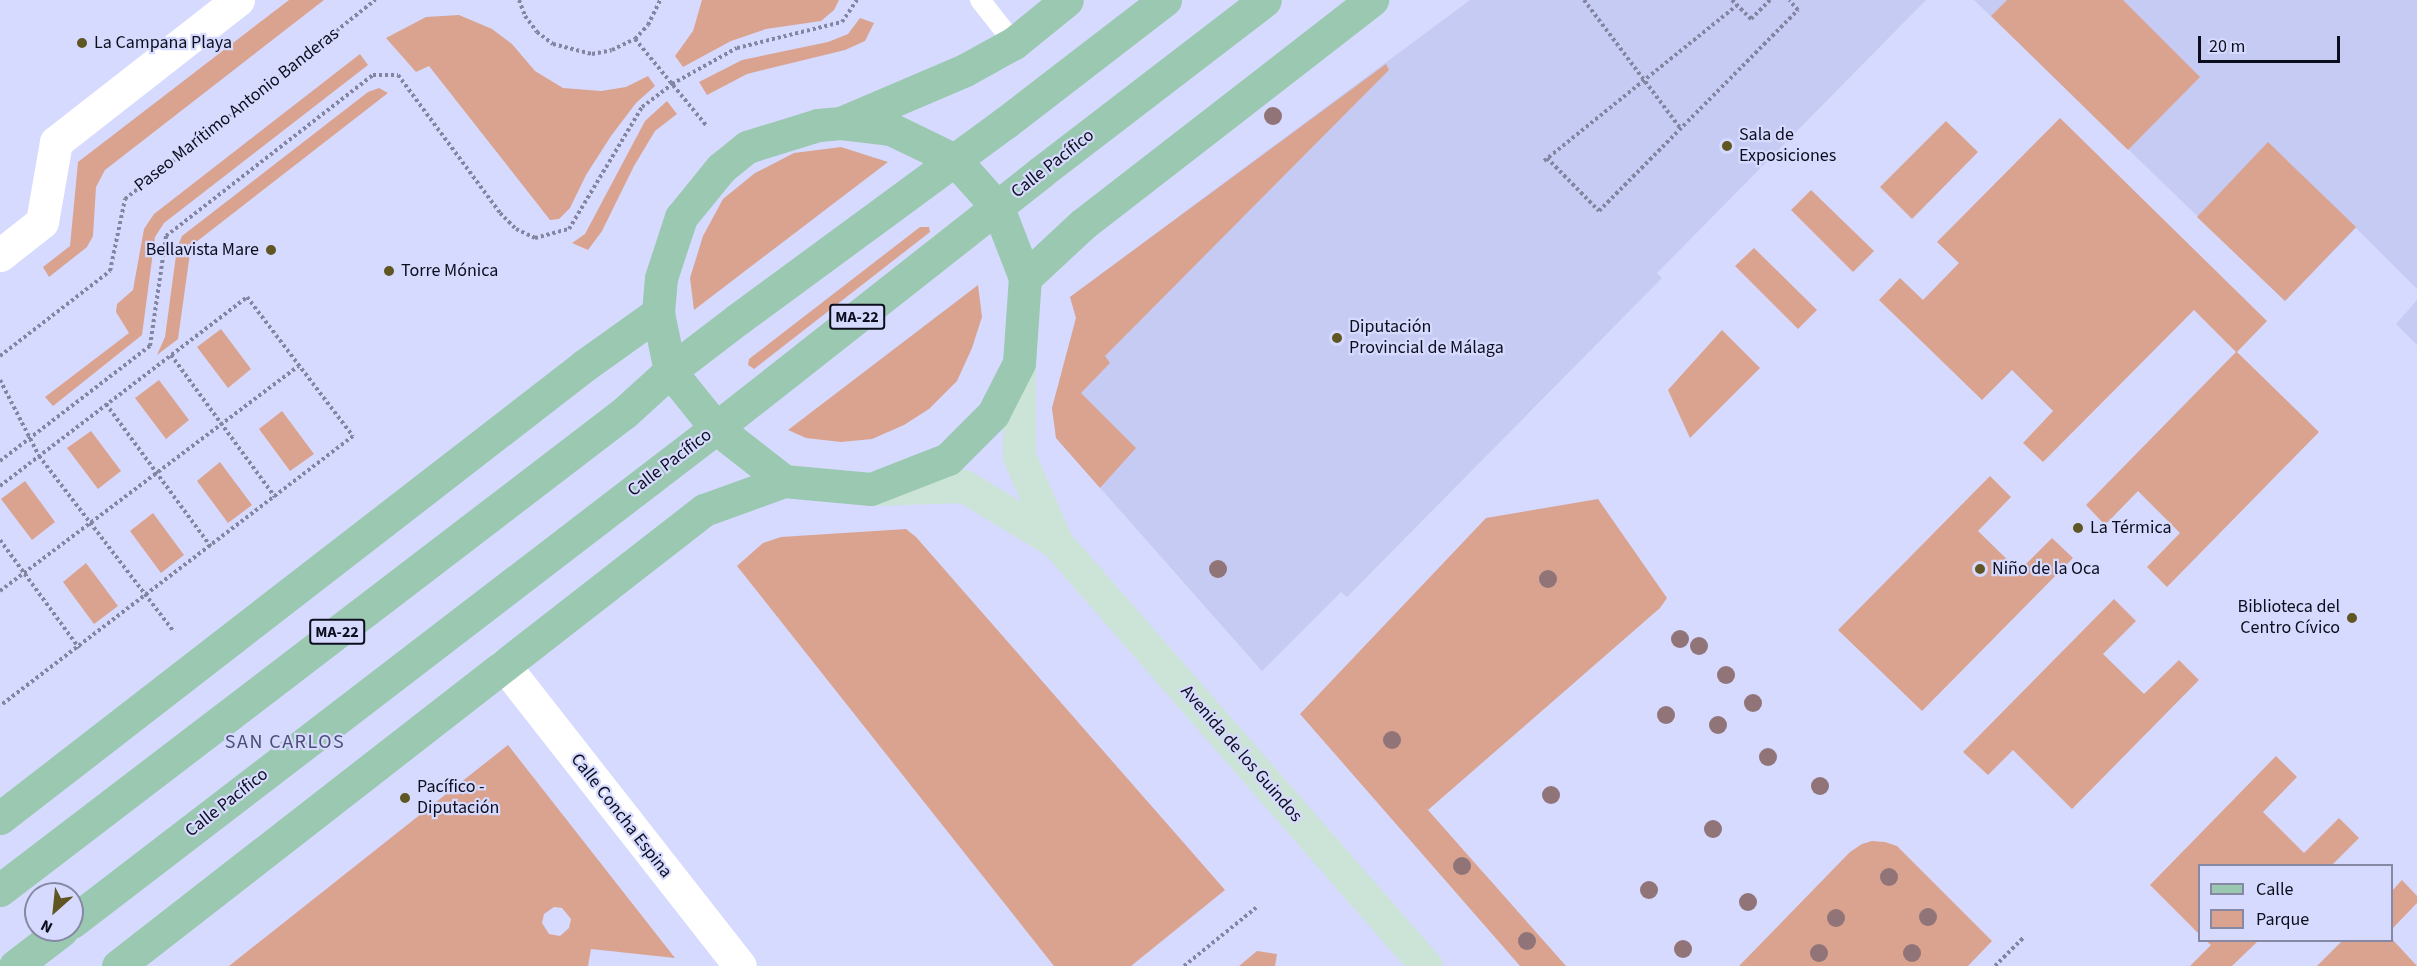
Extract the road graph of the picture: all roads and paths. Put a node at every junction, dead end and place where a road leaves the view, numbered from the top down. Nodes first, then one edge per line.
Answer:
1 (238, 0) edge
2 (375, 0) edge
3 (519, 0) edge
4 (660, 0) edge
5 (857, 0) edge
6 (980, 0) edge
7 (1067, 0) edge
8 (1165, 0) edge
9 (1265, 0) edge
10 (1372, 0) edge
11 (1584, 0) edge
12 (1732, 0) edge
13 (1770, 0) edge
14 (1788, 0) edge
15 (1737, 5) junction
16 (635, 39) junction
17 (1014, 43) junction
18 (1644, 79) junction
19 (672, 84) junction
20 (841, 123) junction
21 (1681, 129) junction
22 (733, 159) junction
23 (955, 160) junction
24 (998, 207) junction
25 (0, 255) edge
26 (1025, 278) junction
27 (658, 313) junction
28 (171, 355) junction
29 (0, 356) edge
30 (1019, 363) junction
31 (300, 366) junction
32 (670, 371) junction
33 (0, 380) edge
34 (106, 404) junction
35 (223, 424) junction
36 (716, 428) junction
37 (29, 440) junction
38 (39, 456) junction
39 (0, 461) edge
40 (158, 473) junction
41 (784, 481) junction
42 (0, 486) edge
43 (871, 489) junction
44 (275, 496) junction
45 (91, 523) junction
46 (0, 540) edge
47 (1056, 542) junction
48 (211, 547) junction
49 (24, 573) junction
50 (0, 591) edge
51 (147, 595) junction
52 (79, 648) junction
53 (504, 666) junction
54 (0, 706) edge
55 (0, 818) edge
56 (0, 890) edge
57 (1258, 906) dead end
58 (84, 913) edge
59 (2023, 938) dead end
60 (46, 942) edge
61 (130, 962) edge
62 (15, 966) edge
63 (740, 966) edge
64 (1184, 966) edge
65 (1426, 966) edge
66 (1995, 966) edge

1 - 25 street
2 - 29 path, Paseo Marítimo Antonio Banderas
3 - 16 path
4 - 16 path
5 - 19 path
6 - 17 lane
7 - 17 main road
8 - 23 main road, MA-22
9 - 24 main road, Calle Pacífico / MA-22
10 - 26 main road
11 - 18 path
12 - 15 path
13 - 15 path
14 - 21 path
15 - 18 path
16 - 19 path
17 - 20 main road
18 - 21 path
18 - 21 path
19 - 22 path
19 - 37 path
20 - 22 main road
20 - 23 main road
22 - 27 main road
23 - 24 main road
23 - 32 main road, MA-22
24 - 26 main road
24 - 36 main road, Calle Pacífico / MA-22
26 - 30 main road
27 - 32 main road
27 - 55 main road
28 - 31 path
28 - 34 path
28 - 35 path
30 - 43 main road
30 - 47 main road, Avenida de los Guindos
31 - 35 path
31 - 44 path
32 - 36 main road
32 - 56 main road, MA-22
33 - 37 path
34 - 38 path
34 - 40 path
35 - 40 path
35 - 44 path
36 - 41 main road
36 - 58 main road, Calle Pacífico / MA-22
37 - 38 path
37 - 39 path
38 - 42 path
38 - 45 path
40 - 45 path
40 - 48 path
41 - 43 main road
41 - 53 main road
43 - 47 main road, Avenida de los Guindos
44 - 48 path
45 - 49 path
45 - 51 path
46 - 49 path
47 - 65 main road, Avenida de los Guindos
48 - 51 path
49 - 50 path
49 - 52 path
51 - 52 path
52 - 54 path
53 - 61 main road
53 - 63 street, Calle Concha Espina
57 - 64 path
59 - 66 path
60 - 62 main road

